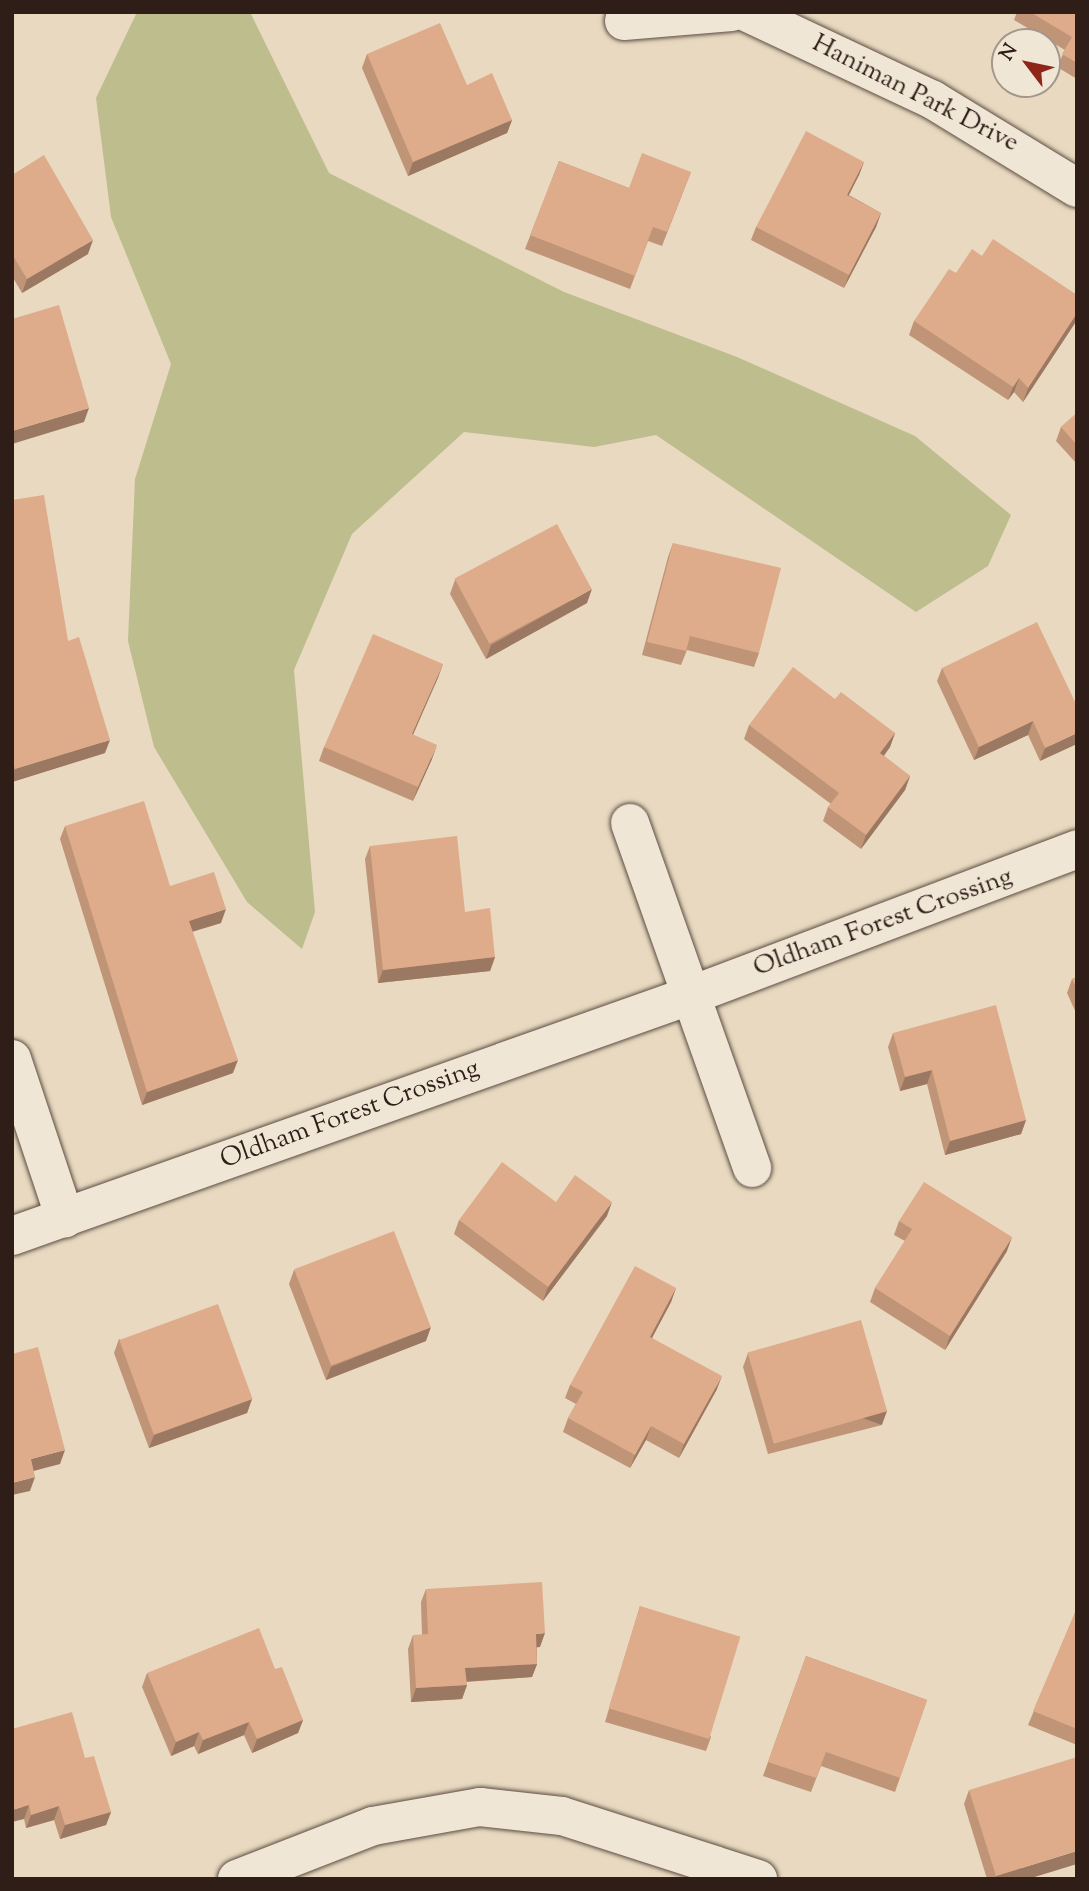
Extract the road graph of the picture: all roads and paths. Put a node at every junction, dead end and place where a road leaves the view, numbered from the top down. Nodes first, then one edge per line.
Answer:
1 (732, 12) edge
2 (747, 12) edge
3 (624, 21) dead end
4 (1077, 188) edge
5 (630, 823) dead end
6 (1077, 849) edge
7 (689, 996) junction
8 (12, 1059) edge
9 (752, 1168) dead end
10 (65, 1218) junction
11 (12, 1236) edge
12 (237, 1879) edge
13 (758, 1879) edge

1 - 3 street
2 - 4 street, Haniman Park Drive
5 - 7 street
6 - 7 street, Oldham Forest Crossing
7 - 9 street
7 - 10 street, Oldham Forest Crossing
8 - 10 street
10 - 11 street, Oldham Forest Crossing
12 - 13 street

